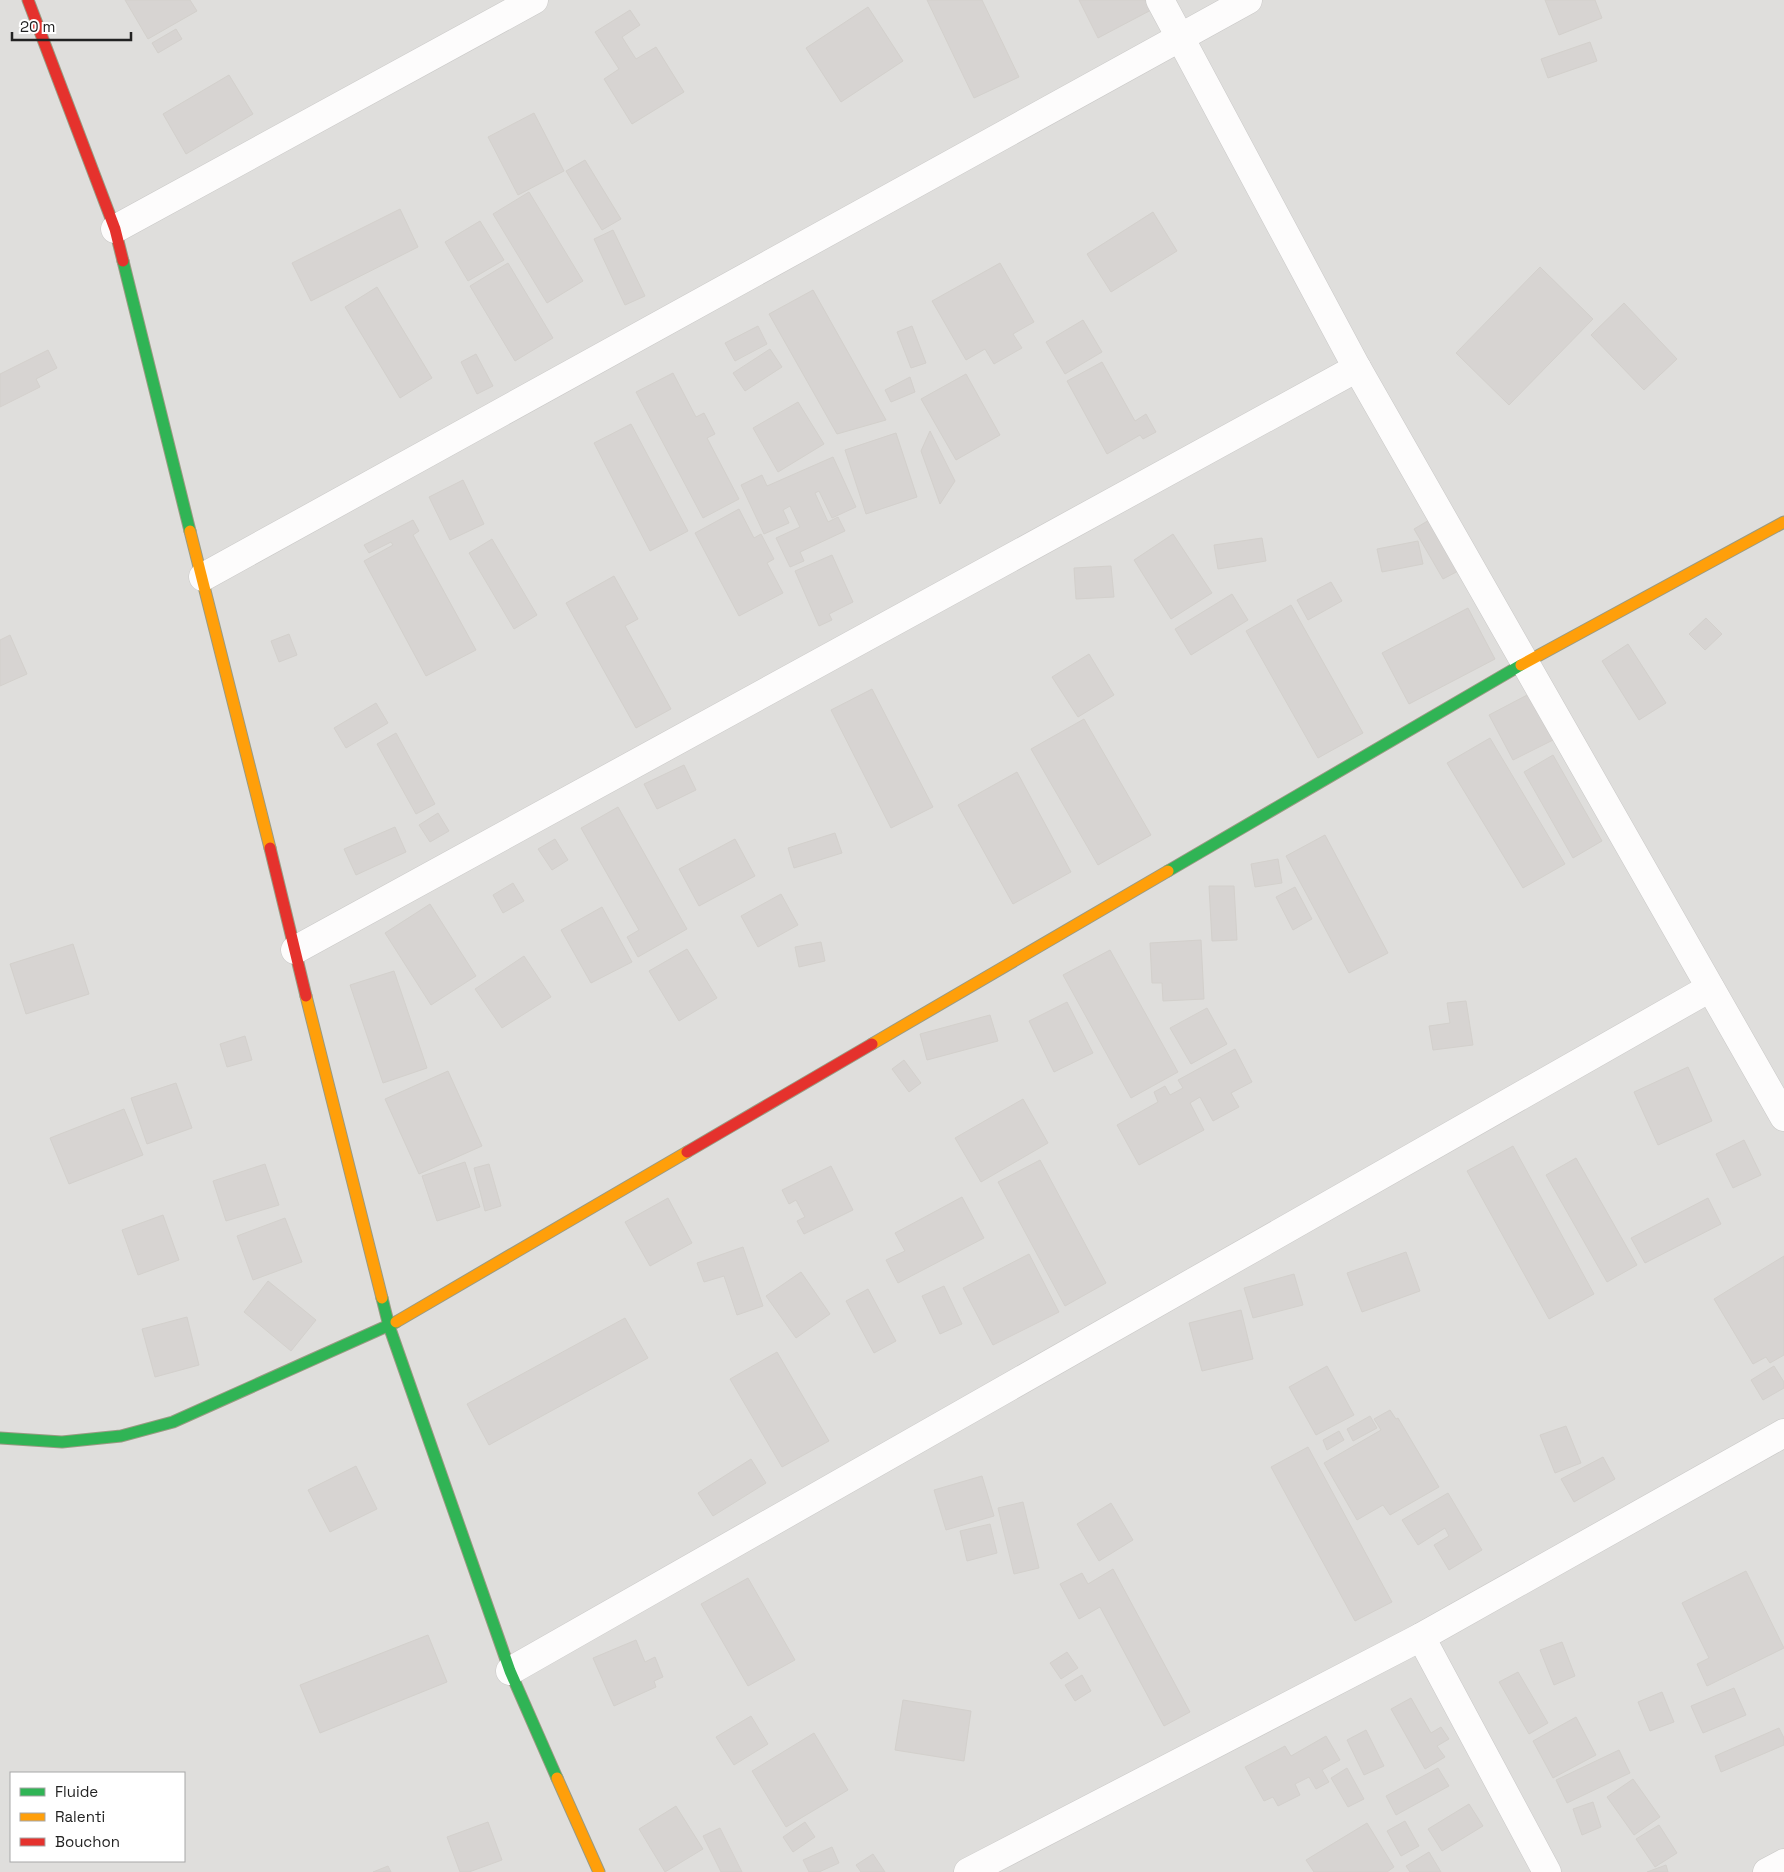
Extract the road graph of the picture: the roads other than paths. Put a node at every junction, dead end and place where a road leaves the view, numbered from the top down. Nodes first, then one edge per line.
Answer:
1 (28, 0) edge
2 (534, 0) edge
3 (1160, 0) edge
4 (1248, 0) edge
5 (1178, 37) junction
6 (116, 229) junction
7 (1357, 368) junction
8 (1784, 522) edge
9 (203, 577) junction
10 (1526, 662) junction
11 (295, 950) junction
12 (1710, 988) junction
13 (1784, 1117) edge
14 (389, 1326) junction
15 (1784, 1433) edge
16 (0, 1438) edge
17 (1421, 1637) junction
18 (510, 1671) junction
19 (1784, 1863) edge
20 (599, 1872) edge
21 (968, 1872) edge
22 (1547, 1872) edge
23 (1767, 1872) edge

1 - 6 street
2 - 6 street
3 - 5 street
4 - 5 street
5 - 7 street
5 - 9 street
6 - 9 street
7 - 10 street
7 - 11 street
8 - 10 street
9 - 11 street
10 - 12 street
10 - 14 street
11 - 14 street
12 - 13 street
12 - 18 street
14 - 16 street
14 - 18 street
15 - 17 street
17 - 21 street
17 - 22 street
18 - 20 street
19 - 23 street

